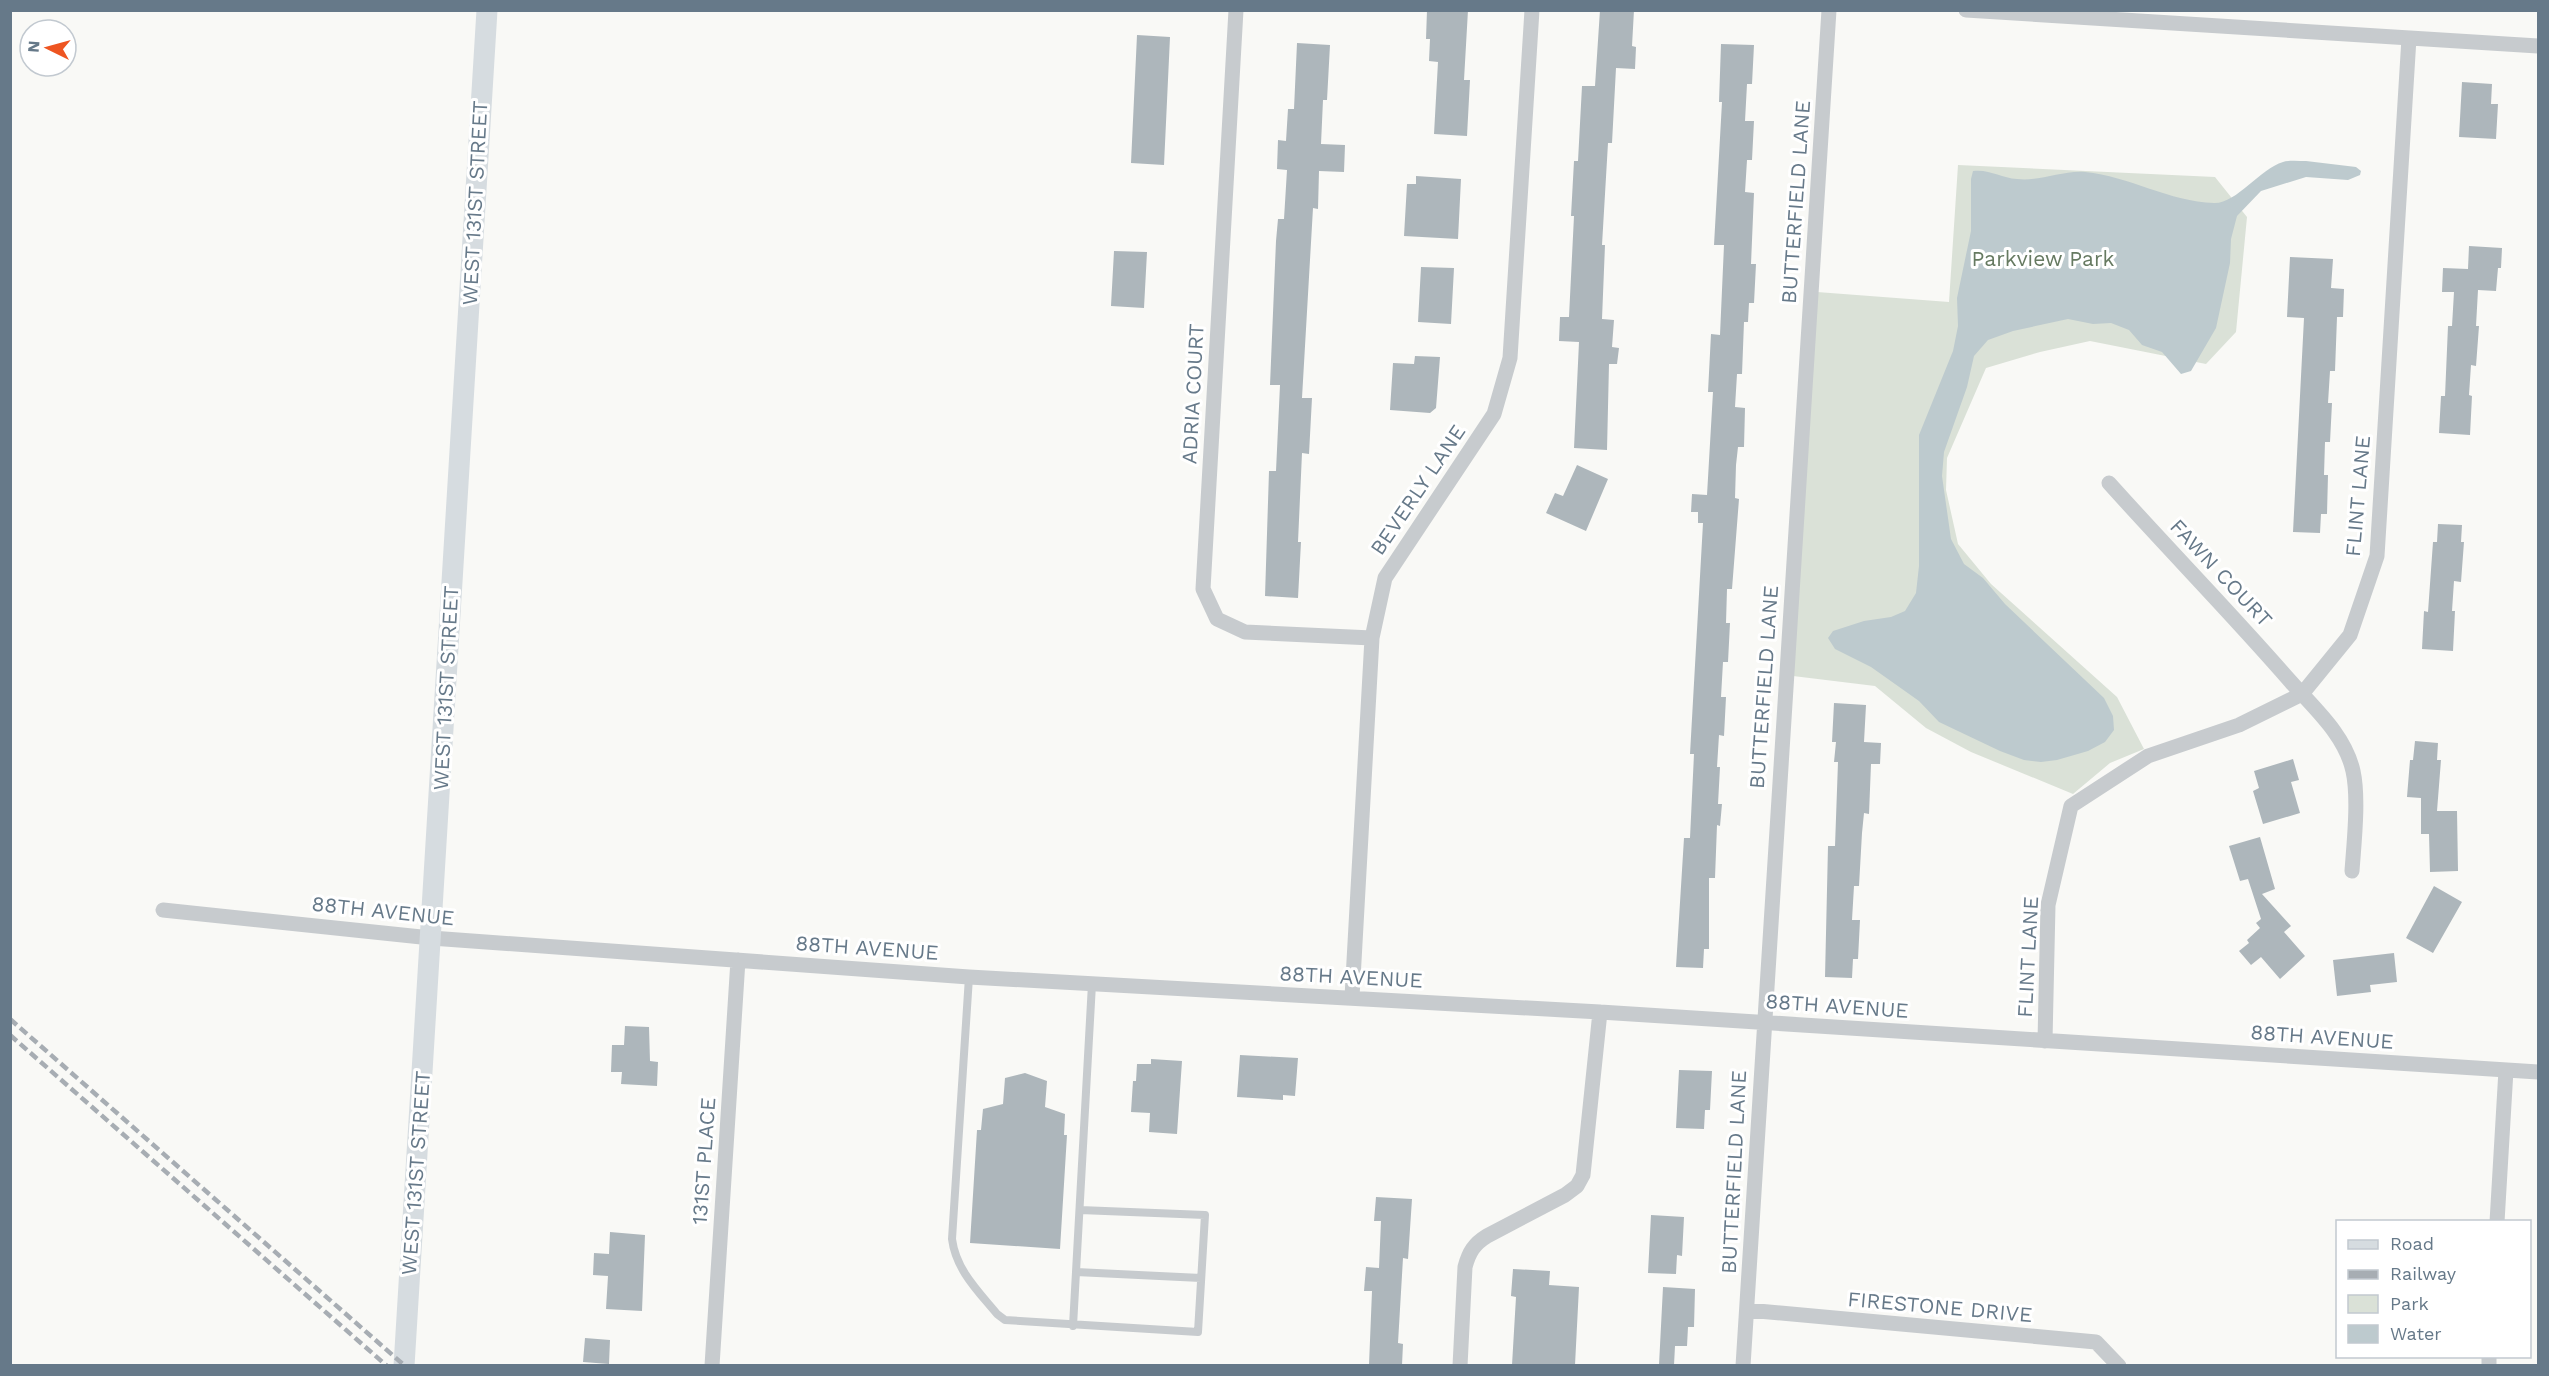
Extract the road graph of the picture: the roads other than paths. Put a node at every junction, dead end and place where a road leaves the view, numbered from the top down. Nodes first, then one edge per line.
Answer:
1 (487, 10) edge
2 (1236, 10) edge
3 (1532, 10) edge
4 (1829, 10) edge
5 (1966, 10) edge
6 (2409, 38) junction
7 (2538, 46) edge
8 (2109, 483) dead end
9 (1372, 638) junction
10 (2302, 694) junction
11 (2352, 872) dead end
12 (163, 910) dead end
13 (431, 938) junction
14 (738, 960) junction
15 (969, 977) junction
16 (1092, 984) junction
17 (1352, 997) junction
18 (1600, 1012) junction
19 (1764, 1023) junction
20 (2045, 1041) junction
21 (2506, 1070) junction
22 (2538, 1072) edge
23 (1080, 1210) junction
24 (2497, 1220) edge
25 (1076, 1272) junction
26 (1201, 1278) junction
27 (1747, 1310) junction
28 (1073, 1326) junction
29 (404, 1365) edge
30 (712, 1365) edge
31 (1460, 1365) edge
32 (1743, 1365) edge
33 (2119, 1365) edge

1 - 13 street, WEST 131ST STREET
2 - 9 street, ADRIA COURT
3 - 9 street, BEVERLY LANE
4 - 19 street, BUTTERFIELD LANE
5 - 6 street
6 - 7 street
6 - 10 street, FLINT LANE
8 - 10 street, FAWN COURT
9 - 17 street, BEVERLY LANE
10 - 11 street, FAWN COURT
10 - 20 street, FLINT LANE
12 - 13 street, 88TH AVENUE
13 - 14 street, 88TH AVENUE
13 - 29 street, WEST 131ST STREET
14 - 15 street, 88TH AVENUE
14 - 30 street, 131ST PLACE
15 - 16 street, 88TH AVENUE
15 - 28 lane
16 - 17 street, 88TH AVENUE
16 - 23 lane
17 - 18 street, 88TH AVENUE
18 - 19 street, 88TH AVENUE
18 - 31 street
19 - 20 street, 88TH AVENUE
19 - 27 street, BUTTERFIELD LANE
20 - 21 street, 88TH AVENUE
21 - 22 street, 88TH AVENUE
21 - 24 street
23 - 25 lane
23 - 26 lane
25 - 26 lane
25 - 28 lane
26 - 28 lane
27 - 32 street, BUTTERFIELD LANE
27 - 33 street, FIRESTONE DRIVE

